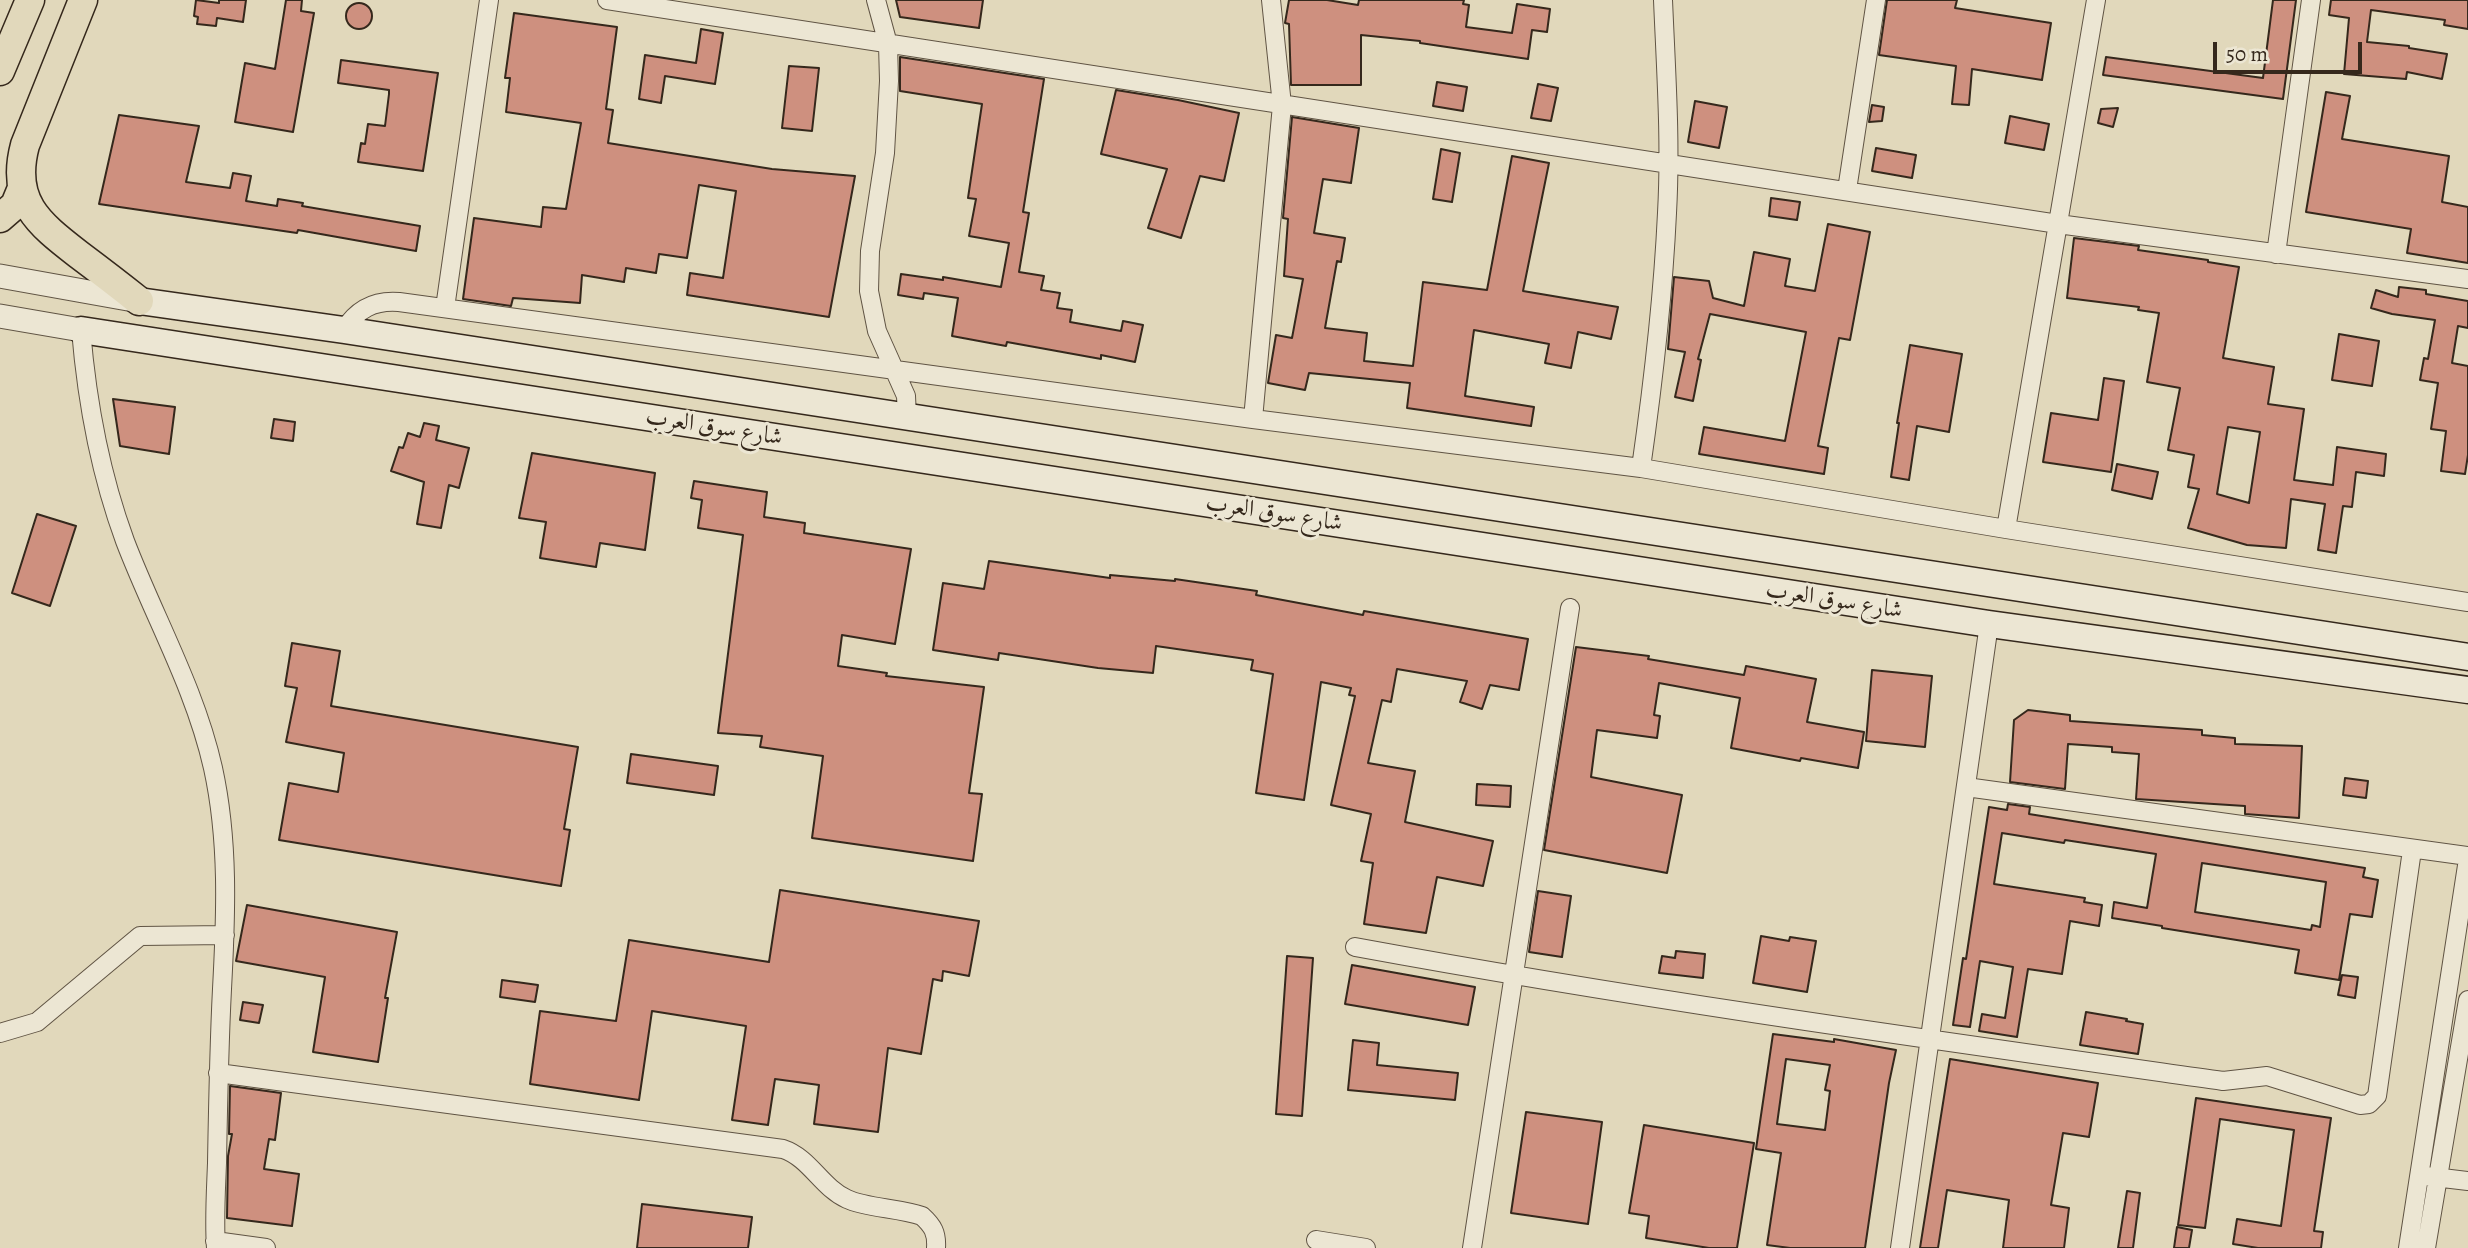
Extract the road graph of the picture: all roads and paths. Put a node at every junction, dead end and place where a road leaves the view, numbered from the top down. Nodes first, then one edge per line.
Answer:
1 (30, 0) edge
2 (83, 0) edge
3 (489, 0) edge
4 (607, 0) edge
5 (876, 0) edge
6 (1271, 0) edge
7 (1663, 0) edge
8 (1876, 0) edge
9 (2096, 0) edge
10 (2311, 0) edge
11 (888, 44) junction
12 (0, 71) edge
13 (1282, 105) junction
14 (1668, 163) junction
15 (22, 188) junction
16 (1847, 190) junction
17 (0, 218) edge
18 (2058, 224) junction
19 (2276, 254) junction
20 (0, 276) edge
21 (2468, 279) edge
22 (139, 301) junction
23 (445, 308) junction
24 (0, 316) edge
25 (82, 330) junction
26 (344, 330) junction
27 (893, 368) junction
28 (907, 416) junction
29 (1253, 419) junction
30 (1641, 468) junction
31 (2006, 529) junction
32 (2468, 602) edge
33 (1570, 608) dead end
34 (1989, 625) junction
35 (2468, 657) edge
36 (2468, 690) edge
37 (1966, 787) junction
38 (2412, 850) junction
39 (2468, 858) edge
40 (225, 935) junction
41 (1354, 947) dead end
42 (1512, 976) junction
43 (2468, 1000) edge
44 (0, 1033) edge
45 (1930, 1040) junction
46 (218, 1073) junction
47 (2419, 1175) junction
48 (2437, 1177) junction
49 (2468, 1181) edge
50 (1316, 1240) dead end
51 (215, 1245) edge
52 (266, 1248) edge
53 (936, 1248) edge
54 (1366, 1248) edge
55 (1472, 1248) edge
56 (1900, 1248) edge
57 (2408, 1248) edge
58 (2426, 1248) edge

1 - 12 main road
2 - 15 main road
3 - 23 street
4 - 11 street
5 - 11 street
6 - 13 street
7 - 14 street
8 - 16 street
9 - 18 street
10 - 19 street
11 - 13 street
11 - 27 street
13 - 14 street
13 - 29 street
14 - 16 street
14 - 30 street
15 - 17 main road
15 - 22 main road
16 - 18 street
18 - 19 street
18 - 31 street
19 - 21 street
20 - 22 street
22 - 26 main road
23 - 26 street
23 - 27 street
24 - 25 street
25 - 34 main road, شارع سوق العرب
25 - 40 street
26 - 28 main road
27 - 28 street
27 - 29 street
28 - 35 main road
29 - 30 street
30 - 31 street
31 - 32 street
33 - 42 street
34 - 36 main road, شارع سوق العرب
34 - 37 street
37 - 38 street
37 - 45 street
38 - 39 street
38 - 45 street
39 - 47 street
40 - 44 street
40 - 46 street
41 - 42 street
42 - 45 street
42 - 55 street
43 - 48 street
45 - 56 street
46 - 51 street
46 - 53 street
47 - 48 street
47 - 57 street
48 - 49 street
48 - 58 street
50 - 54 street
51 - 52 street

